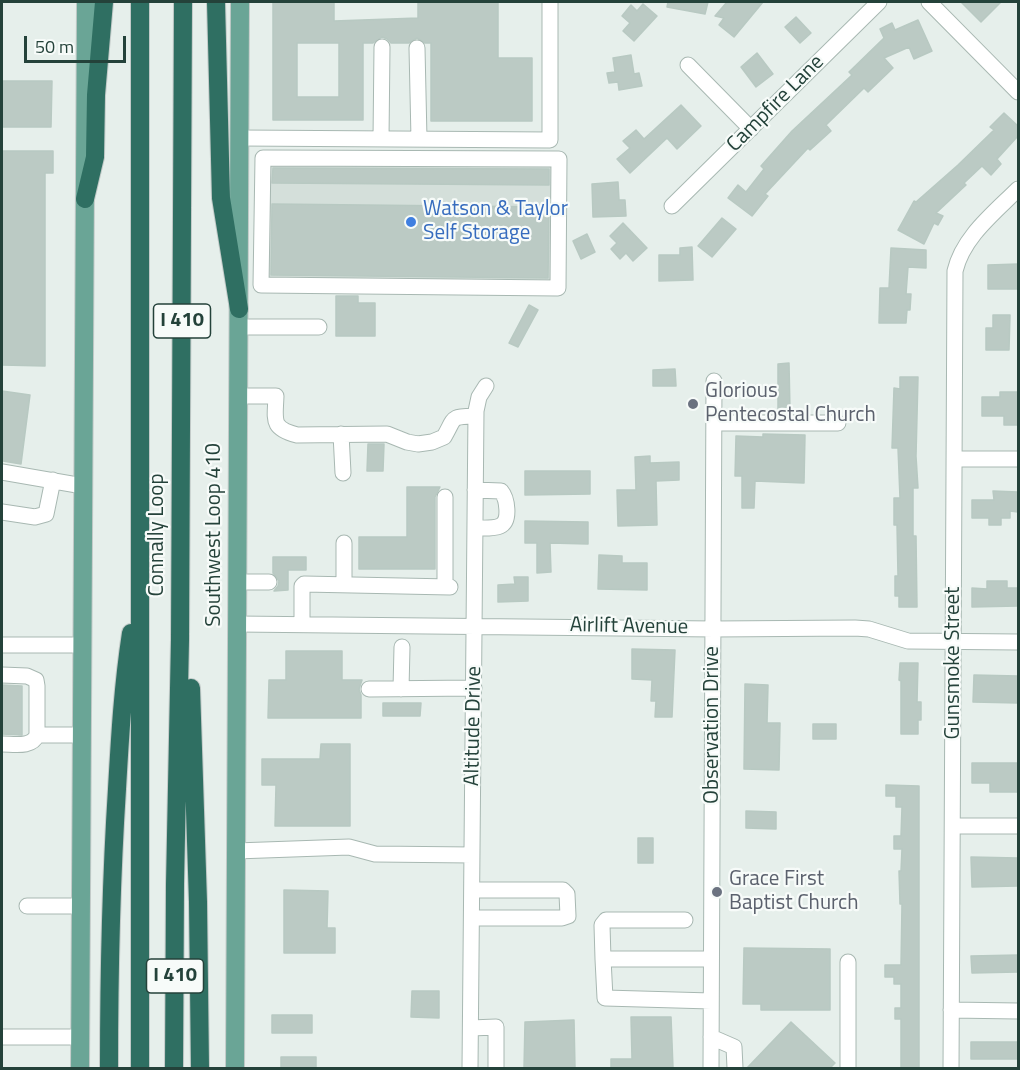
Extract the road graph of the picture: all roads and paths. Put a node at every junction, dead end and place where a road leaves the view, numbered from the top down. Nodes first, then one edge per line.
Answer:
1 (86, 2) edge
2 (105, 2) edge
3 (140, 2) edge
4 (183, 2) edge
5 (216, 2) edge
6 (240, 2) edge
7 (550, 2) edge
8 (879, 2) edge
9 (929, 2) edge
10 (382, 46) dead end
11 (417, 48) dead end
12 (688, 65) dead end
13 (1018, 92) edge
14 (751, 129) junction
15 (240, 138) junction
16 (381, 139) junction
17 (419, 140) junction
18 (1018, 189) edge
19 (85, 199) junction
20 (240, 199) junction
21 (262, 199) junction
22 (672, 206) dead end
23 (239, 267) junction
24 (261, 267) junction
25 (238, 318) junction
26 (319, 327) dead end
27 (714, 381) dead end
28 (486, 386) dead end
29 (238, 396) junction
30 (476, 416) junction
31 (714, 423) junction
32 (838, 423) dead end
33 (341, 434) junction
34 (954, 459) junction
35 (1018, 459) edge
36 (2, 472) edge
37 (343, 473) dead end
38 (53, 480) junction
39 (83, 486) junction
40 (476, 490) junction
41 (445, 497) dead end
42 (2, 512) edge
43 (475, 528) junction
44 (344, 543) dead end
45 (140, 577) junction
46 (238, 582) junction
47 (269, 582) dead end
48 (344, 585) junction
49 (237, 624) junction
50 (302, 624) junction
51 (475, 625) junction
52 (714, 628) junction
53 (180, 640) junction
54 (954, 642) junction
55 (1018, 642) edge
56 (2, 645) edge
57 (82, 645) junction
58 (402, 647) dead end
59 (2, 675) edge
60 (474, 688) junction
61 (369, 689) dead end
62 (400, 689) junction
63 (37, 735) junction
64 (82, 735) junction
65 (2, 744) edge
66 (952, 826) junction
67 (1018, 826) edge
68 (236, 851) junction
69 (472, 855) junction
70 (472, 890) junction
71 (27, 906) dead end
72 (81, 906) junction
73 (472, 918) junction
74 (685, 920) dead end
75 (603, 959) junction
76 (711, 959) junction
77 (848, 962) dead end
78 (711, 1001) junction
79 (951, 1010) junction
80 (1018, 1011) edge
81 (471, 1028) junction
82 (2, 1037) edge
83 (80, 1037) junction
84 (711, 1037) junction
85 (80, 1068) edge
86 (109, 1068) edge
87 (140, 1068) edge
88 (174, 1068) edge
89 (200, 1068) edge
90 (235, 1068) edge
91 (470, 1068) edge
92 (496, 1068) edge
93 (711, 1068) edge
94 (735, 1068) edge
95 (848, 1068) edge
96 (951, 1068) edge

1 - 19 main road
2 - 19 highway
3 - 45 highway, Connally Loop / I 410
4 - 53 highway, Connally Loop / I 410
5 - 25 highway
6 - 15 main road, Southwest Loop 410
7 - 17 street
8 - 14 street, Campfire Lane
9 - 13 street
10 - 16 street
11 - 17 street
12 - 14 street
14 - 22 street, Campfire Lane
15 - 16 street
15 - 20 main road, Southwest Loop 410
16 - 17 street
18 - 34 street, Gunsmoke Street
19 - 39 main road
20 - 21 street
20 - 23 main road, Southwest Loop 410
21 - 24 street
21 - 24 street
23 - 24 street
23 - 25 main road, Southwest Loop 410
25 - 26 street
25 - 29 main road, Southwest Loop 410
27 - 31 street, Observation Drive
28 - 30 street, Altitude Drive
29 - 33 street
29 - 46 main road, Southwest Loop 410
30 - 33 street
30 - 40 street, Altitude Drive
31 - 32 street
31 - 52 street, Observation Drive
33 - 37 street
34 - 35 street
34 - 54 street, Gunsmoke Street
36 - 38 street
38 - 39 street
38 - 42 street
39 - 57 main road
40 - 43 street, Altitude Drive
40 - 43 street
41 - 48 street
43 - 51 street, Altitude Drive
44 - 48 street
45 - 86 highway
45 - 87 highway, Connally Loop / I 410
46 - 47 street
46 - 49 main road, Southwest Loop 410
48 - 50 street
49 - 50 street, Airlift Avenue
49 - 68 main road, Southwest Loop 410
50 - 51 street, Airlift Avenue
51 - 52 street, Airlift Avenue
51 - 60 street, Altitude Drive
52 - 54 street, Airlift Avenue
52 - 76 street, Observation Drive
53 - 88 highway, Connally Loop / I 410
53 - 89 highway
54 - 55 street, Airlift Avenue
54 - 66 street, Gunsmoke Street
56 - 57 street
57 - 64 main road
58 - 62 street
59 - 63 street
60 - 62 street
60 - 69 street, Altitude Drive
61 - 62 street
63 - 64 street
63 - 65 street
64 - 72 main road
66 - 67 street
66 - 79 street, Gunsmoke Street
68 - 69 street
68 - 90 main road, Southwest Loop 410
69 - 70 street, Altitude Drive
70 - 73 street, Altitude Drive
70 - 73 street
71 - 72 street
72 - 83 main road
73 - 81 street, Altitude Drive
74 - 75 street
75 - 76 street
75 - 78 street
76 - 78 street, Observation Drive
77 - 95 street
78 - 84 street, Observation Drive
79 - 80 street
79 - 96 street, Gunsmoke Street
81 - 91 street, Altitude Drive
81 - 92 street
82 - 83 street
83 - 85 main road
84 - 93 street, Observation Drive
84 - 94 street

